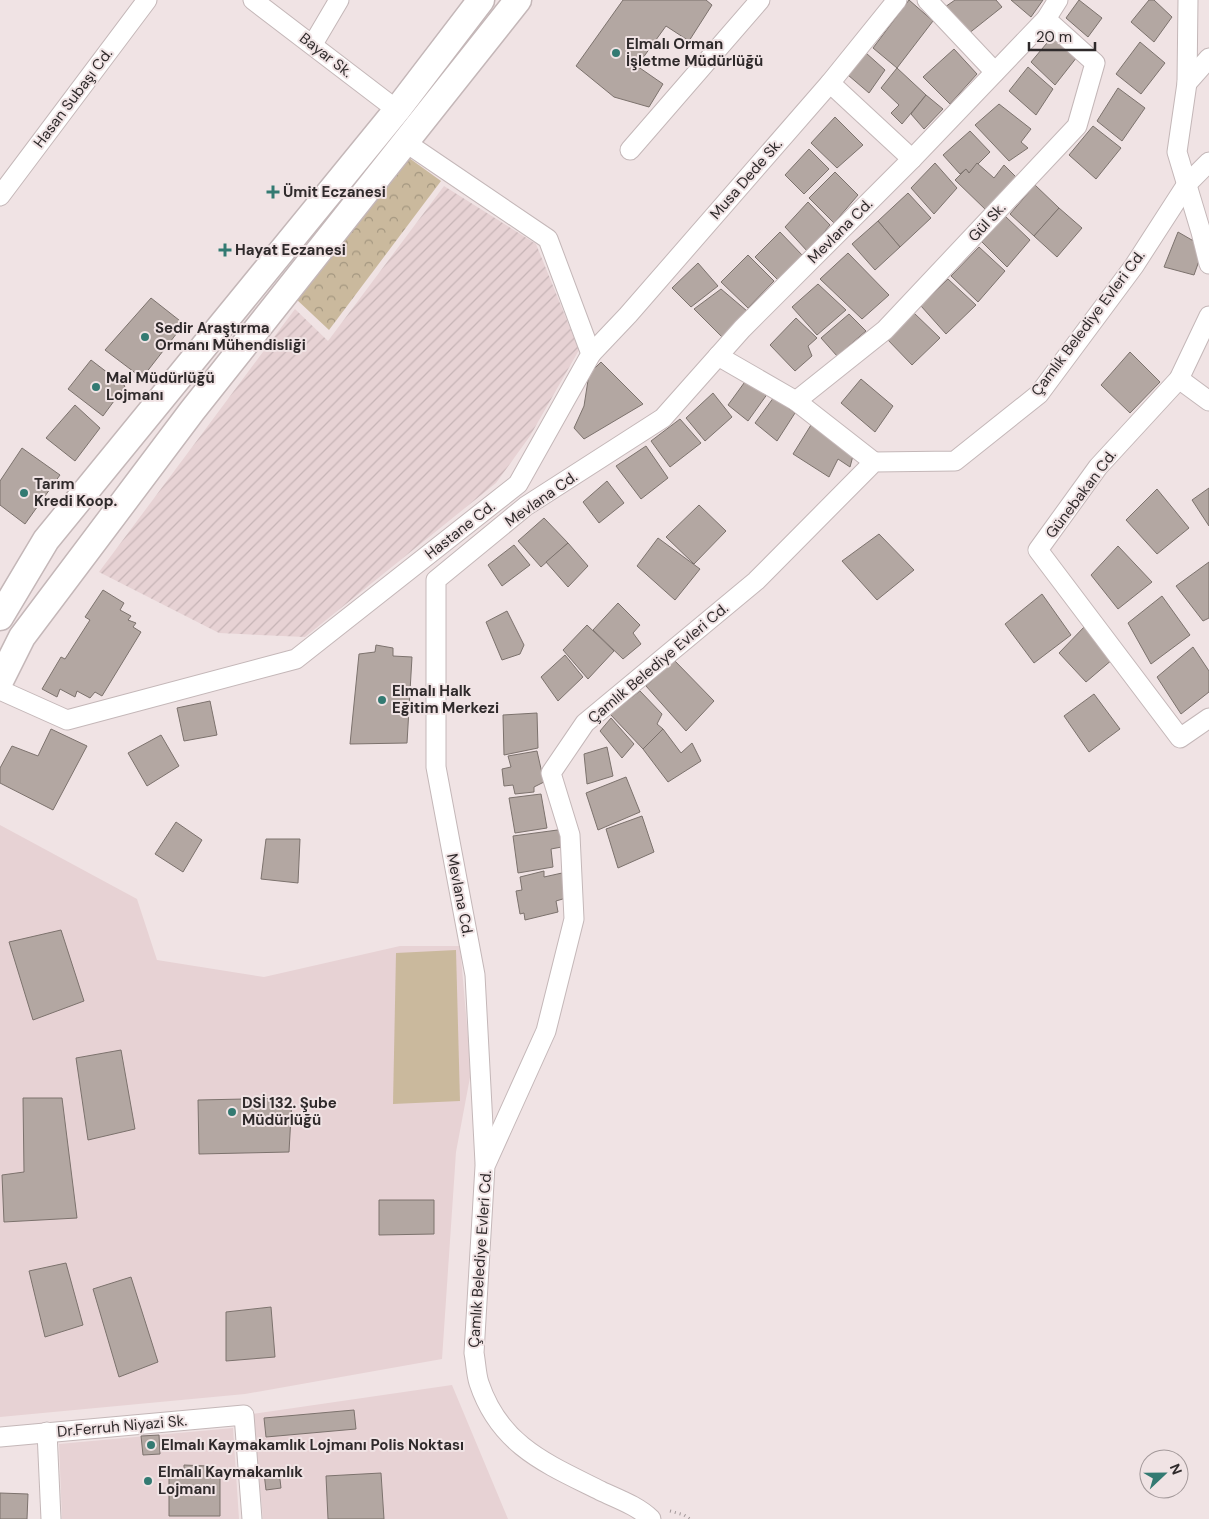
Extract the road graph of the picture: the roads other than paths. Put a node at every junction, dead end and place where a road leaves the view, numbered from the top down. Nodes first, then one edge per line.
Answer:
1 (146, 0) edge
2 (253, 0) edge
3 (340, 0) edge
4 (481, 0) edge
5 (518, 0) edge
6 (760, 0) edge
7 (897, 0) edge
8 (927, 0) edge
9 (1058, 0) edge
10 (1188, 0) edge
11 (1046, 20) junction
12 (312, 44) junction
13 (1209, 58) edge
14 (995, 72) junction
15 (830, 83) junction
16 (1187, 83) junction
17 (397, 110) junction
18 (405, 142) junction
19 (630, 150) dead end
20 (912, 159) junction
21 (1209, 162) edge
22 (1187, 184) junction
23 (0, 196) edge
24 (1209, 264) edge
25 (1209, 316) edge
26 (591, 354) junction
27 (718, 356) junction
28 (1179, 379) junction
29 (1209, 401) edge
30 (796, 402) junction
31 (874, 462) junction
32 (518, 484) junction
33 (526, 506) junction
34 (0, 617) edge
35 (0, 681) edge
36 (0, 690) edge
37 (1209, 718) edge
38 (485, 1166) junction
39 (47, 1432) junction
40 (0, 1437) edge
41 (51, 1519) edge
42 (252, 1519) edge
43 (651, 1519) edge

1 - 23 street, Hasan Subaşı Cd.
2 - 12 street, Bayar Sk.
3 - 12 street
4 - 17 main road
5 - 18 main road
6 - 19 street
7 - 15 street, Musa Dede Sk.
8 - 14 street
9 - 11 street, Mevlana Cd.
10 - 16 street
11 - 14 street, Mevlana Cd.
11 - 30 street, Gül Sk.
12 - 17 street, Bayar Sk.
13 - 16 street
14 - 20 street, Mevlana Cd.
15 - 20 street
15 - 26 street, Musa Dede Sk.
16 - 22 street
17 - 34 main road
18 - 26 street
18 - 35 main road
20 - 27 street, Mevlana Cd.
21 - 22 street, Çamlık Belediye Evleri Cd.
22 - 24 street
22 - 31 street, Çamlık Belediye Evleri Cd.
25 - 28 street, Günebakan Cd.
26 - 32 street, Hastane Cd.
27 - 30 street
27 - 33 street, Mevlana Cd.
28 - 29 street
28 - 37 street, Günebakan Cd.
30 - 31 street
31 - 38 street, Çamlık Belediye Evleri Cd.
32 - 33 street
32 - 36 street, Hastane Cd.
33 - 38 street, Mevlana Cd.
38 - 43 street, Çamlık Belediye Evleri Cd.
39 - 40 street, Dr.Ferruh Niyazi Sk.
39 - 41 street
39 - 42 street, Dr.Ferruh Niyazi Sk.

